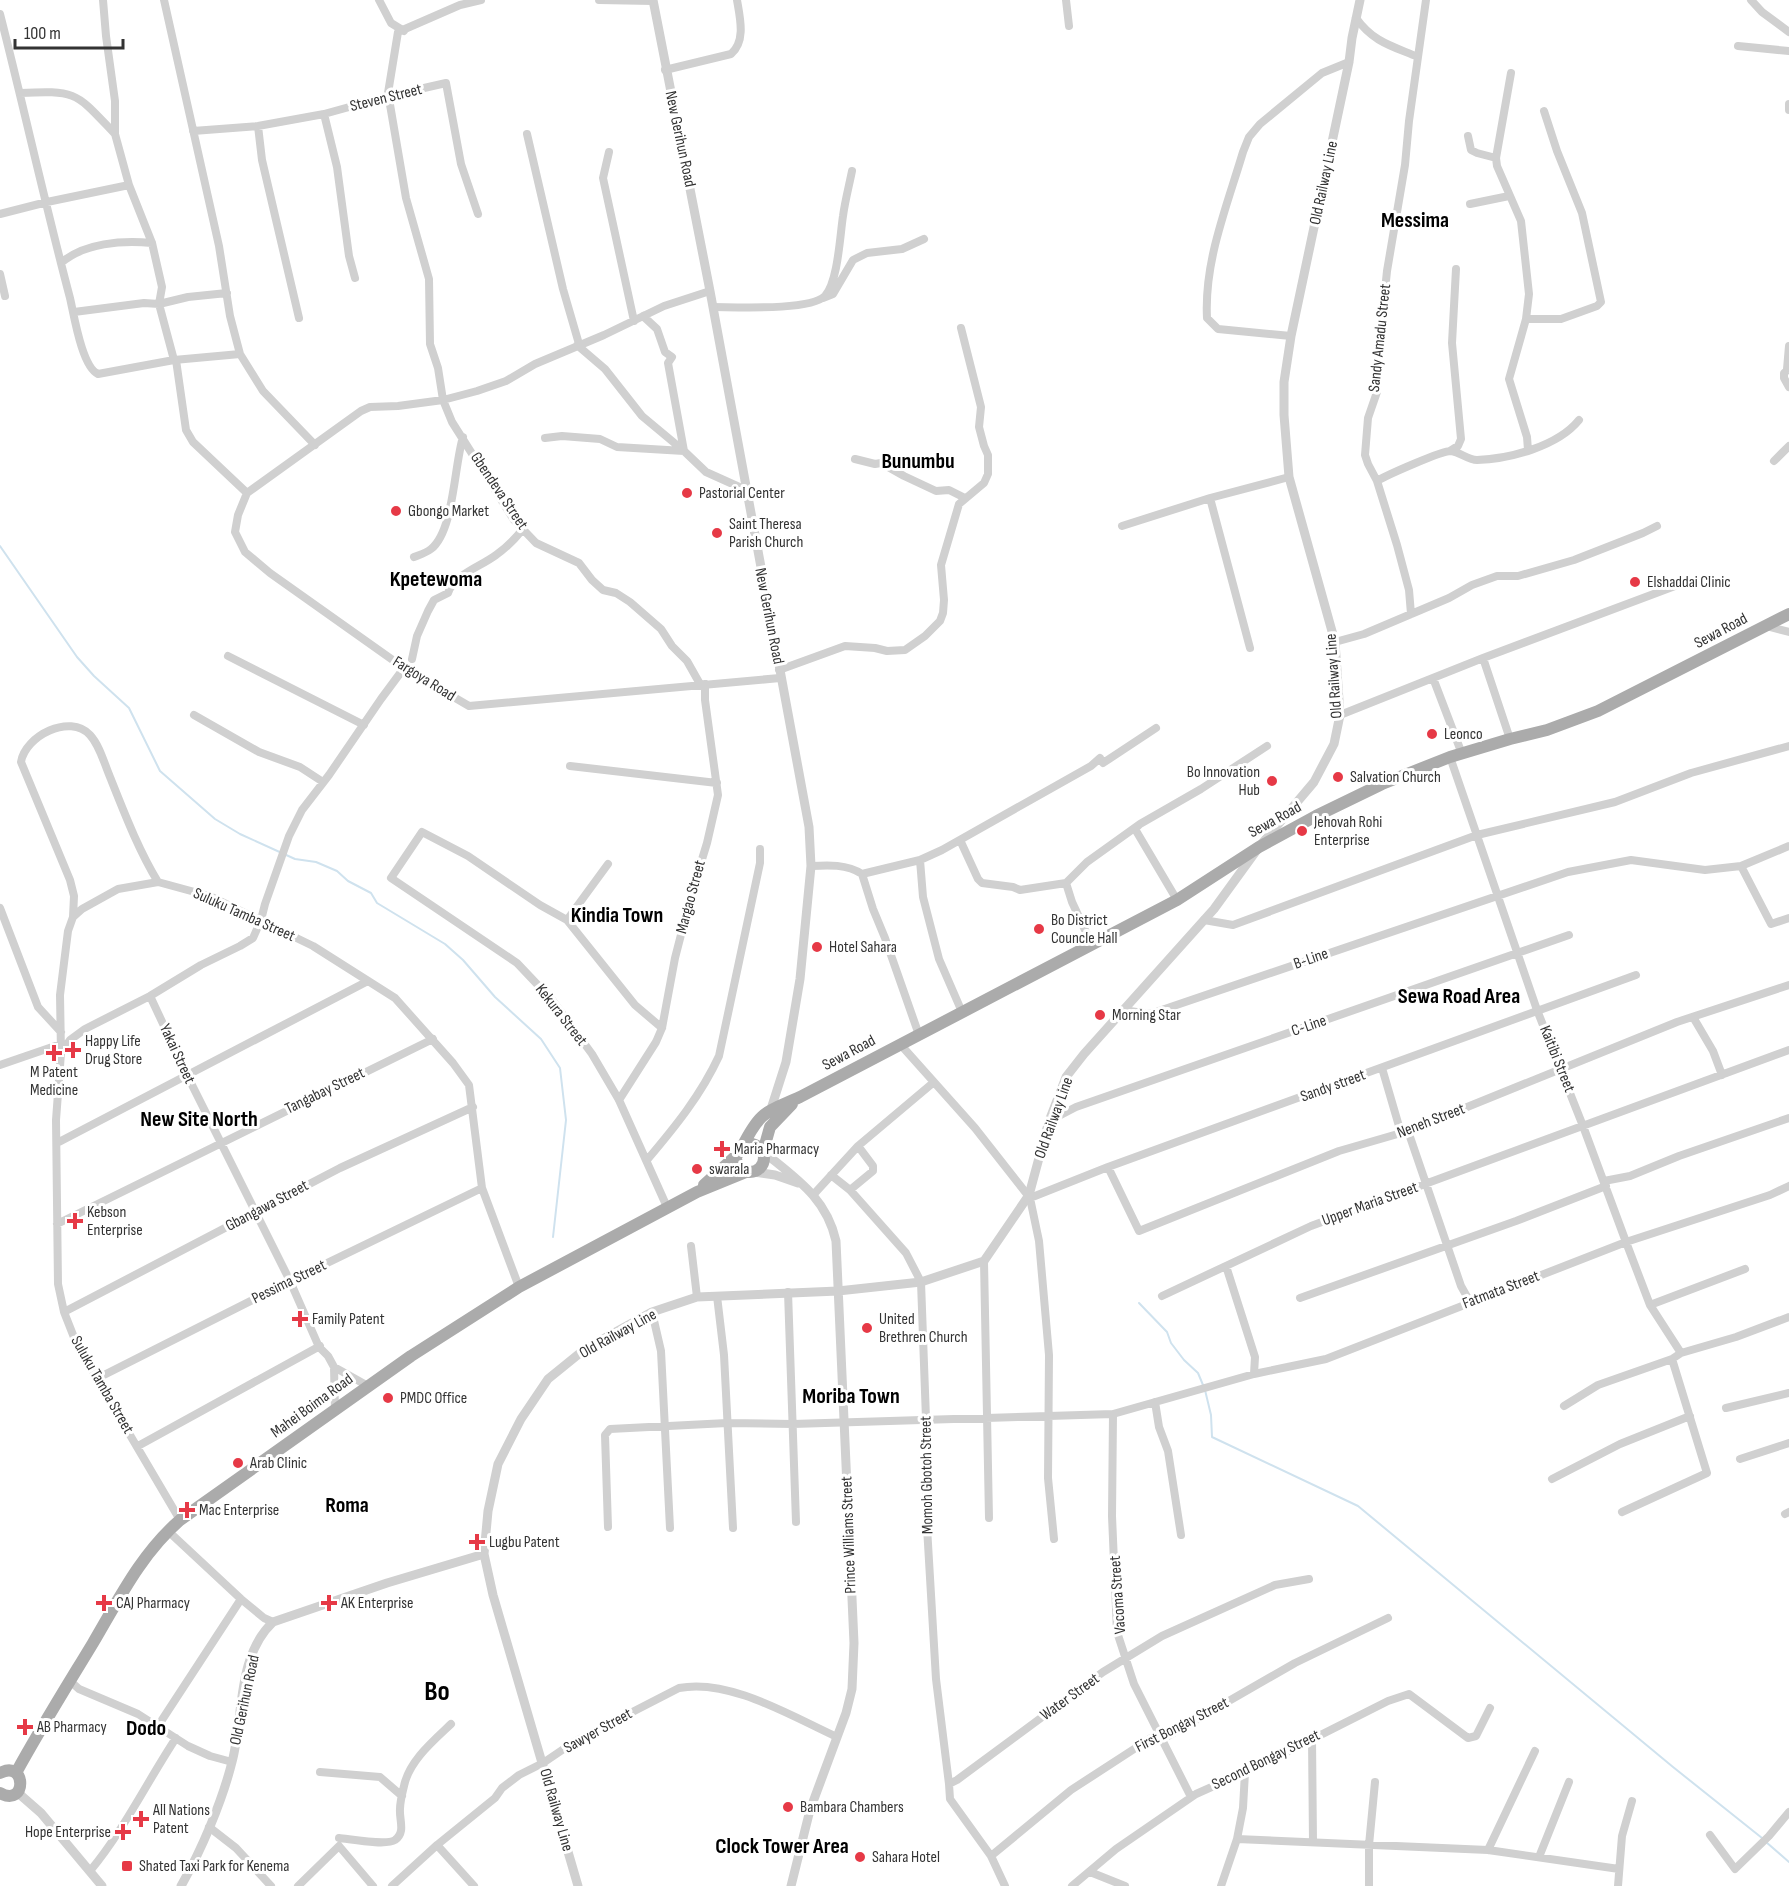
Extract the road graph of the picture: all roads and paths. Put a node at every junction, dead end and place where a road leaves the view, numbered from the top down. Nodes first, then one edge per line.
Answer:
1 (103, 0) edge
2 (164, 0) edge
3 (379, 0) edge
4 (481, 0) edge
5 (599, 0) edge
6 (737, 0) edge
7 (1066, 0) edge
8 (1360, 0) edge
9 (1426, 0) edge
10 (1751, 0) edge
11 (653, 1) edge
12 (0, 14) edge
13 (1356, 18) junction
14 (1069, 26) dead end
15 (401, 32) junction
16 (1789, 32) edge
17 (1738, 46) dead end
18 (1789, 51) edge
19 (1418, 57) junction
20 (1349, 62) junction
21 (665, 70) junction
22 (1511, 73) dead end
23 (20, 93) junction
24 (388, 96) junction
25 (1789, 104) edge
26 (1789, 110) edge
27 (1544, 111) dead end
28 (324, 114) junction
29 (258, 126) junction
30 (193, 131) junction
31 (115, 134) junction
32 (528, 134) dead end
33 (1468, 136) dead end
34 (609, 152) dead end
35 (1496, 158) junction
36 (852, 171) dead end
37 (129, 185) junction
38 (1509, 196) junction
39 (47, 202) junction
40 (1470, 204) dead end
41 (0, 214) edge
42 (478, 214) dead end
43 (924, 239) dead end
44 (152, 243) junction
45 (60, 263) junction
46 (1456, 269) dead end
47 (0, 274) edge
48 (355, 278) dead end
49 (710, 291) junction
50 (227, 292) junction
51 (5, 296) dead end
52 (816, 301) junction
53 (159, 304) junction
54 (712, 307) junction
55 (74, 312) junction
56 (643, 316) junction
57 (298, 318) dead end
58 (1526, 319) junction
59 (633, 321) junction
60 (961, 328) dead end
61 (1291, 336) junction
62 (578, 345) junction
63 (1789, 346) edge
64 (240, 354) junction
65 (175, 360) junction
66 (1788, 369) edge
67 (1789, 387) edge
68 (442, 400) junction
69 (1579, 420) dead end
70 (463, 437) junction
71 (545, 438) dead end
72 (315, 446) junction
73 (1789, 446) edge
74 (1527, 450) junction
75 (684, 451) junction
76 (1450, 451) junction
77 (855, 459) dead end
78 (1774, 461) dead end
79 (1288, 477) junction
80 (1377, 481) junction
81 (746, 490) junction
82 (247, 493) junction
83 (965, 498) junction
84 (1209, 498) junction
85 (1122, 526) dead end
86 (1657, 526) dead end
87 (523, 529) junction
88 (414, 557) dead end
89 (1683, 583) dead end
90 (1411, 614) junction
91 (1789, 614) edge
92 (1766, 626) junction
93 (1789, 632) edge
94 (1335, 642) junction
95 (1250, 648) dead end
96 (228, 656) dead end
97 (1483, 658) junction
98 (412, 659) dead end
99 (404, 668) junction
100 (780, 674) junction
101 (1433, 678) junction
102 (702, 684) junction
103 (194, 715) dead end
104 (1340, 715) junction
105 (364, 725) junction
106 (1156, 728) dead end
107 (1510, 739) junction
108 (1267, 746) dead end
109 (1789, 746) edge
110 (1456, 756) junction
111 (570, 766) dead end
112 (323, 782) junction
113 (717, 783) junction
114 (1140, 824) junction
115 (1477, 835) junction
116 (960, 840) junction
117 (1789, 846) edge
118 (1259, 847) junction
119 (760, 849) dead end
120 (920, 860) junction
121 (608, 864) dead end
122 (811, 866) junction
123 (1741, 866) junction
124 (862, 874) junction
125 (158, 882) junction
126 (1066, 883) junction
127 (1497, 896) junction
128 (1177, 900) junction
129 (0, 908) edge
130 (73, 917) junction
131 (1789, 918) edge
132 (261, 920) junction
133 (567, 920) junction
134 (1204, 920) junction
135 (1569, 935) dead end
136 (1092, 945) junction
137 (1517, 954) junction
138 (1636, 975) dead end
139 (368, 981) junction
140 (1789, 985) edge
141 (150, 996) junction
142 (1123, 1010) junction
143 (1537, 1010) junction
144 (962, 1012) junction
145 (1693, 1017) junction
146 (662, 1028) junction
147 (61, 1032) junction
148 (919, 1035) junction
149 (432, 1039) junction
150 (61, 1044) junction
151 (900, 1044) junction
152 (1789, 1050) edge
153 (61, 1053) junction
154 (0, 1065) edge
155 (1382, 1068) junction
156 (1561, 1070) junction
157 (187, 1075) junction
158 (1722, 1075) junction
159 (934, 1082) junction
160 (797, 1099) junction
161 (619, 1100) junction
162 (473, 1107) junction
163 (770, 1109) junction
164 (1789, 1118) edge
165 (1049, 1121) junction
166 (1583, 1126) junction
167 (770, 1127) junction
168 (1405, 1132) junction
169 (222, 1142) junction
170 (57, 1143) junction
171 (858, 1146) junction
172 (739, 1151) junction
173 (763, 1153) junction
174 (647, 1160) junction
175 (1108, 1167) junction
176 (750, 1172) junction
177 (831, 1175) junction
178 (1426, 1183) junction
179 (1605, 1183) junction
180 (803, 1185) junction
181 (1789, 1186) edge
182 (482, 1188) junction
183 (850, 1190) junction
184 (697, 1192) junction
185 (814, 1194) junction
186 (1029, 1197) junction
187 (667, 1208) junction
188 (256, 1213) junction
189 (57, 1224) junction
190 (1626, 1242) junction
191 (1447, 1244) junction
192 (691, 1246) dead end
193 (984, 1261) junction
194 (1226, 1266) junction
195 (1745, 1269) dead end
196 (290, 1281) junction
197 (921, 1282) junction
198 (519, 1287) junction
199 (838, 1291) junction
200 (788, 1292) junction
201 (717, 1296) junction
202 (1162, 1296) dead end
203 (697, 1297) junction
204 (1300, 1298) dead end
205 (1470, 1302) junction
206 (1650, 1305) junction
207 (64, 1312) junction
208 (652, 1312) junction
209 (1789, 1317) edge
210 (319, 1347) junction
211 (1681, 1353) junction
212 (1672, 1359) junction
213 (334, 1367) junction
214 (1254, 1374) junction
215 (98, 1378) junction
216 (368, 1386) junction
217 (1789, 1393) edge
218 (1155, 1402) junction
219 (1564, 1406) dead end
220 (1726, 1408) dead end
221 (335, 1410) junction
222 (1113, 1414) junction
223 (1050, 1415) junction
224 (1690, 1416) junction
225 (988, 1417) junction
226 (926, 1419) junction
227 (844, 1422) junction
228 (727, 1423) junction
229 (793, 1424) junction
230 (665, 1426) junction
231 (1789, 1443) edge
232 (138, 1446) junction
233 (1740, 1459) dead end
234 (1552, 1479) dead end
235 (1622, 1512) dead end
236 (989, 1518) dead end
237 (180, 1520) junction
238 (796, 1522) dead end
239 (608, 1527) dead end
240 (670, 1528) dead end
241 (733, 1528) dead end
242 (168, 1531) junction
243 (1181, 1535) dead end
244 (1054, 1539) dead end
245 (484, 1554) junction
246 (1309, 1579) dead end
247 (241, 1599) junction
248 (1388, 1618) dead end
249 (273, 1622) junction
250 (1125, 1657) junction
251 (70, 1681) junction
252 (1490, 1708) dead end
253 (451, 1724) dead end
254 (158, 1726) junction
255 (837, 1737) junction
256 (1160, 1737) junction
257 (176, 1738) junction
258 (1312, 1738) junction
259 (1535, 1751) dead end
260 (232, 1762) junction
261 (543, 1764) junction
262 (320, 1772) dead end
263 (1245, 1772) junction
264 (0, 1773) edge
265 (16, 1773) junction
266 (1375, 1782) dead end
267 (1569, 1782) dead end
268 (949, 1784) junction
269 (17, 1792) junction
270 (0, 1794) edge
271 (402, 1796) junction
272 (1191, 1797) junction
273 (1632, 1801) dead end
274 (1789, 1812) edge
275 (209, 1827) junction
276 (1710, 1836) dead end
277 (1237, 1839) junction
278 (339, 1842) junction
279 (1313, 1842) junction
280 (437, 1845) junction
281 (1369, 1845) junction
282 (1488, 1850) junction
283 (991, 1856) junction
284 (1539, 1857) junction
285 (1619, 1869) junction
286 (90, 1871) junction
287 (1090, 1872) junction
288 (576, 1885) edge
289 (102, 1886) edge
290 (181, 1886) edge
291 (271, 1886) edge
292 (298, 1886) edge
293 (373, 1886) edge
294 (392, 1886) edge
295 (474, 1886) edge
296 (791, 1886) edge
297 (1005, 1886) edge
298 (1072, 1886) edge
299 (1125, 1886) edge
300 (1221, 1886) edge
301 (1370, 1886) edge
302 (1618, 1886) edge

1 - 31 street
2 - 30 street
3 - 15 street
4 - 15 street
5 - 11 street
6 - 21 street
7 - 14 street
8 - 13 street, Old Railway Line
9 - 19 street, Sandy Amadu Street
10 - 16 street
11 - 21 street, New Gerihun Road
12 - 23 street
13 - 19 street
13 - 20 street, Old Railway Line
15 - 24 street, Gbendeva Street
17 - 18 street
19 - 80 street, Sandy Amadu Street
20 - 61 street, Old Railway Line
20 - 61 street
21 - 49 street, New Gerihun Road
22 - 35 street
23 - 31 street
23 - 39 street
24 - 28 street, Steven Street
24 - 42 street, Steven Street
24 - 68 street, Gbendeva Street
25 - 26 street
27 - 58 street
28 - 29 street, Steven Street
28 - 48 street
29 - 30 street, Steven Street
29 - 57 street
30 - 50 street
31 - 37 street
32 - 62 street
33 - 35 street
34 - 59 street
35 - 38 street
36 - 52 street
37 - 39 street
37 - 44 street
38 - 40 street
38 - 58 street
39 - 41 street
39 - 45 street
43 - 52 street
44 - 45 street
44 - 53 street
45 - 55 street
46 - 76 street
47 - 51 street
49 - 54 street, New Gerihun Road
49 - 56 street
50 - 53 street
50 - 64 street
52 - 54 street
53 - 55 street
53 - 65 street
54 - 81 street, New Gerihun Road
55 - 65 street
56 - 59 street
56 - 75 street
58 - 74 street
59 - 62 street
60 - 83 street
61 - 79 street, Old Railway Line
62 - 68 street
62 - 75 street
63 - 66 street
64 - 65 street
64 - 72 street
65 - 82 street
66 - 67 street
68 - 70 street, Gbendeva Street
68 - 72 street
69 - 74 street
70 - 87 street, Gbendeva Street
70 - 88 street
71 - 75 street
72 - 82 street
73 - 78 street
74 - 76 street
75 - 81 street
76 - 80 street
77 - 83 street
79 - 84 street
79 - 94 street, Old Railway Line
80 - 90 street, Sandy Amadu Street
81 - 100 street, New Gerihun Road
82 - 99 street, Fargoya Road
83 - 100 street, Fargoya Road
84 - 85 street
84 - 95 street
86 - 90 street
87 - 98 street
87 - 102 street, Gbendeva Street
89 - 97 street
90 - 94 street
91 - 92 main road, Sewa Road
92 - 93 street
92 - 107 main road, Sewa Road
94 - 104 street, Old Railway Line
96 - 105 street
97 - 101 street
97 - 107 street
99 - 102 street, Fargoya Road
99 - 105 street
100 - 102 street, Fargoya Road
100 - 122 street, New Gerihun Road
101 - 104 street
101 - 110 street, Kaitibi Street
102 - 113 street, Margao Street
103 - 112 street
104 - 118 street, Old Railway Line
105 - 112 street
106 - 116 street
107 - 110 main road, Sewa Road
108 - 114 street
109 - 115 street
110 - 115 street, Kaitibi Street
110 - 118 main road, Sewa Road
111 - 113 street
112 - 132 street
113 - 146 street, Margao Street
114 - 126 street
114 - 128 street
115 - 127 street, Kaitibi Street
115 - 134 street
116 - 120 street
116 - 126 street
117 - 123 street, B-Line
118 - 128 main road, Sewa Road
118 - 134 street, Old Railway Line
119 - 174 street
120 - 124 street
120 - 144 street
121 - 133 street
122 - 124 street
122 - 163 street, New Gerihun Road
123 - 127 street, B-Line
123 - 131 street
124 - 148 street
125 - 130 street, Suluku Tamba Street
125 - 130 street
125 - 132 street, Suluku Tamba Street
126 - 136 street
127 - 137 street, Kaitibi Street
127 - 142 street, B-Line
128 - 136 main road, Sewa Road
129 - 147 street
130 - 147 street, Suluku Tamba Street
132 - 139 street, Suluku Tamba Street
132 - 141 street
133 - 146 street
133 - 161 street, Kekura Street
134 - 142 street, Old Railway Line
135 - 137 street, C-Line
136 - 144 main road, Sewa Road
137 - 143 street, Kaitibi Street
137 - 165 street, C-Line
138 - 143 street, Sandy street
139 - 149 street, Suluku Tamba Street
139 - 157 street
140 - 145 street, Neneh Street
141 - 153 street
141 - 157 street, Yakai Street
142 - 165 street, Old Railway Line
143 - 155 street, Sandy street
143 - 156 street, Kaitibi Street
144 - 148 main road, Sewa Road
145 - 156 street, Neneh Street
145 - 158 street
146 - 161 street, Margao Street
147 - 150 street, Suluku Tamba Street
148 - 151 main road, Sewa Road
149 - 162 street, Suluku Tamba Street
149 - 169 street, Tangabay Street
150 - 153 street, Suluku Tamba Street
150 - 154 street
151 - 159 street
151 - 160 main road, Sewa Road
152 - 158 street, Upper Maria Street
153 - 170 street, Suluku Tamba Street
155 - 168 street
155 - 175 street, Sandy street
156 - 166 street, Kaitibi Street
156 - 168 street, Neneh Street
157 - 169 street, Yakai Street
157 - 170 street
158 - 166 street, Upper Maria Street
159 - 171 street
159 - 186 street
160 - 163 main road
160 - 167 main road
161 - 174 street, Kekura Street
162 - 182 street, Suluku Tamba Street
162 - 188 street, Gbangawa Street
163 - 167 street, New Gerihun Road
163 - 172 main road
164 - 179 street
165 - 186 street, Old Railway Line
166 - 178 street, Upper Maria Street
166 - 179 street, Kaitibi Street
167 - 173 main road
168 - 175 street, Neneh Street
168 - 178 street
169 - 188 street, Yakai Street
169 - 189 street, Tangabay Street
170 - 189 street, Suluku Tamba Street
171 - 177 street
171 - 183 street
172 - 173 main road
172 - 176 main road
172 - 184 main road
173 - 176 main road
173 - 180 street, Prince Williams Street
174 - 187 street, Kekura Street
175 - 186 street, Sandy street
176 - 180 street, Prince Williams Street
176 - 184 main road
177 - 183 street, Momoh Gbotoh Street
177 - 185 street
178 - 191 street
178 - 194 street, Upper Maria Street
179 - 190 street, Kaitibi Street
179 - 191 street
180 - 185 street, Prince Williams Street
181 - 190 street, Fatmata Street
182 - 196 street, Pessima Street
182 - 198 street, Suluku Tamba Street
183 - 197 street, Momoh Gbotoh Street
184 - 187 main road, Mahei Boima Road
185 - 199 street, Prince Williams Street
186 - 193 street, Old Railway Line
186 - 223 street
187 - 198 main road, Mahei Boima Road
188 - 196 street, Yakai Street
188 - 207 street, Gbangawa Street
189 - 207 street, Suluku Tamba Street
190 - 205 street, Fatmata Street
190 - 206 street, Kaitibi Street
191 - 204 street
191 - 205 street
192 - 203 street
193 - 197 street, Old Railway Line
193 - 225 street
194 - 202 street, Upper Maria Street
194 - 214 street
195 - 206 street
196 - 210 street, Yakai Street
196 - 215 street, Pessima Street
197 - 199 street, Old Railway Line
197 - 226 street, Momoh Gbotoh Street
198 - 216 main road, Mahei Boima Road
199 - 200 street, Old Railway Line
199 - 227 street, Prince Williams Street
200 - 201 street, Old Railway Line
200 - 229 street
201 - 203 street, Old Railway Line
201 - 228 street
203 - 208 street, Old Railway Line
205 - 214 street, Fatmata Street
206 - 211 street, Kaitibi Street
207 - 215 street, Suluku Tamba Street
208 - 230 street
208 - 245 street, Old Railway Line
209 - 211 street
210 - 213 street, Yakai Street
210 - 232 street
211 - 212 street
212 - 219 street
212 - 224 street
213 - 216 street, Yakai Street
213 - 221 street
214 - 218 street, Fatmata Street
215 - 232 street, Suluku Tamba Street
216 - 221 main road, Mahei Boima Road
217 - 220 street
218 - 222 street, Fatmata Street
218 - 243 street
221 - 237 main road, Mahei Boima Road
222 - 223 street, Fatmata Street
222 - 250 street, Vacoma Street
223 - 225 street, Fatmata Street
223 - 244 street
224 - 234 street
224 - 235 street
225 - 226 street, Fatmata Street
225 - 236 street
226 - 227 street, Fatmata Street
226 - 268 street, Momoh Gbotoh Street
227 - 229 street, Fatmata Street
227 - 255 street, Prince Williams Street
228 - 229 street, Fatmata Street
228 - 230 street, Fatmata Street
228 - 241 street
229 - 238 street
230 - 239 street, Fatmata Street
230 - 240 street
231 - 233 street
232 - 237 street, Suluku Tamba Street
237 - 242 main road, Mahei Boima Road
242 - 247 street
242 - 251 main road, Mahei Boima Road
245 - 249 street
245 - 261 street, Old Railway Line
246 - 250 street, Water Street
247 - 249 street
247 - 254 street
248 - 256 street, First Bongay Street
249 - 260 street, Old Gerihun Road
250 - 256 street, Vacoma Street
250 - 268 street, Water Street
251 - 254 street
251 - 265 main road, Mahei Boima Road
252 - 258 street, Second Bongay Street
253 - 271 street
254 - 257 street
255 - 261 street, Sawyer Street
255 - 296 street, Prince Williams Street
256 - 272 street, Vacoma Street
256 - 283 street, First Bongay Street
257 - 260 street
257 - 286 street
258 - 263 street, Second Bongay Street
258 - 279 street
259 - 282 street
260 - 275 street, Old Gerihun Road
261 - 280 street, Sawyer Street
261 - 288 street, Old Railway Line
262 - 271 street
263 - 272 street, Second Bongay Street
263 - 277 street
264 - 265 main road
265 - 269 main road
266 - 281 street
267 - 284 street
268 - 283 street
269 - 270 main road
269 - 286 street
271 - 278 street
272 - 287 street, Second Bongay Street
273 - 285 street
274 - 276 street
275 - 290 street, Old Gerihun Road
275 - 291 street
277 - 279 street
277 - 300 street
278 - 292 street
278 - 293 street
279 - 281 street
280 - 294 street, Sawyer Street
280 - 295 street
281 - 282 street
281 - 301 street
282 - 284 street
283 - 297 street
284 - 285 street
285 - 302 street
286 - 289 street
287 - 298 street, Second Bongay Street
287 - 299 street

